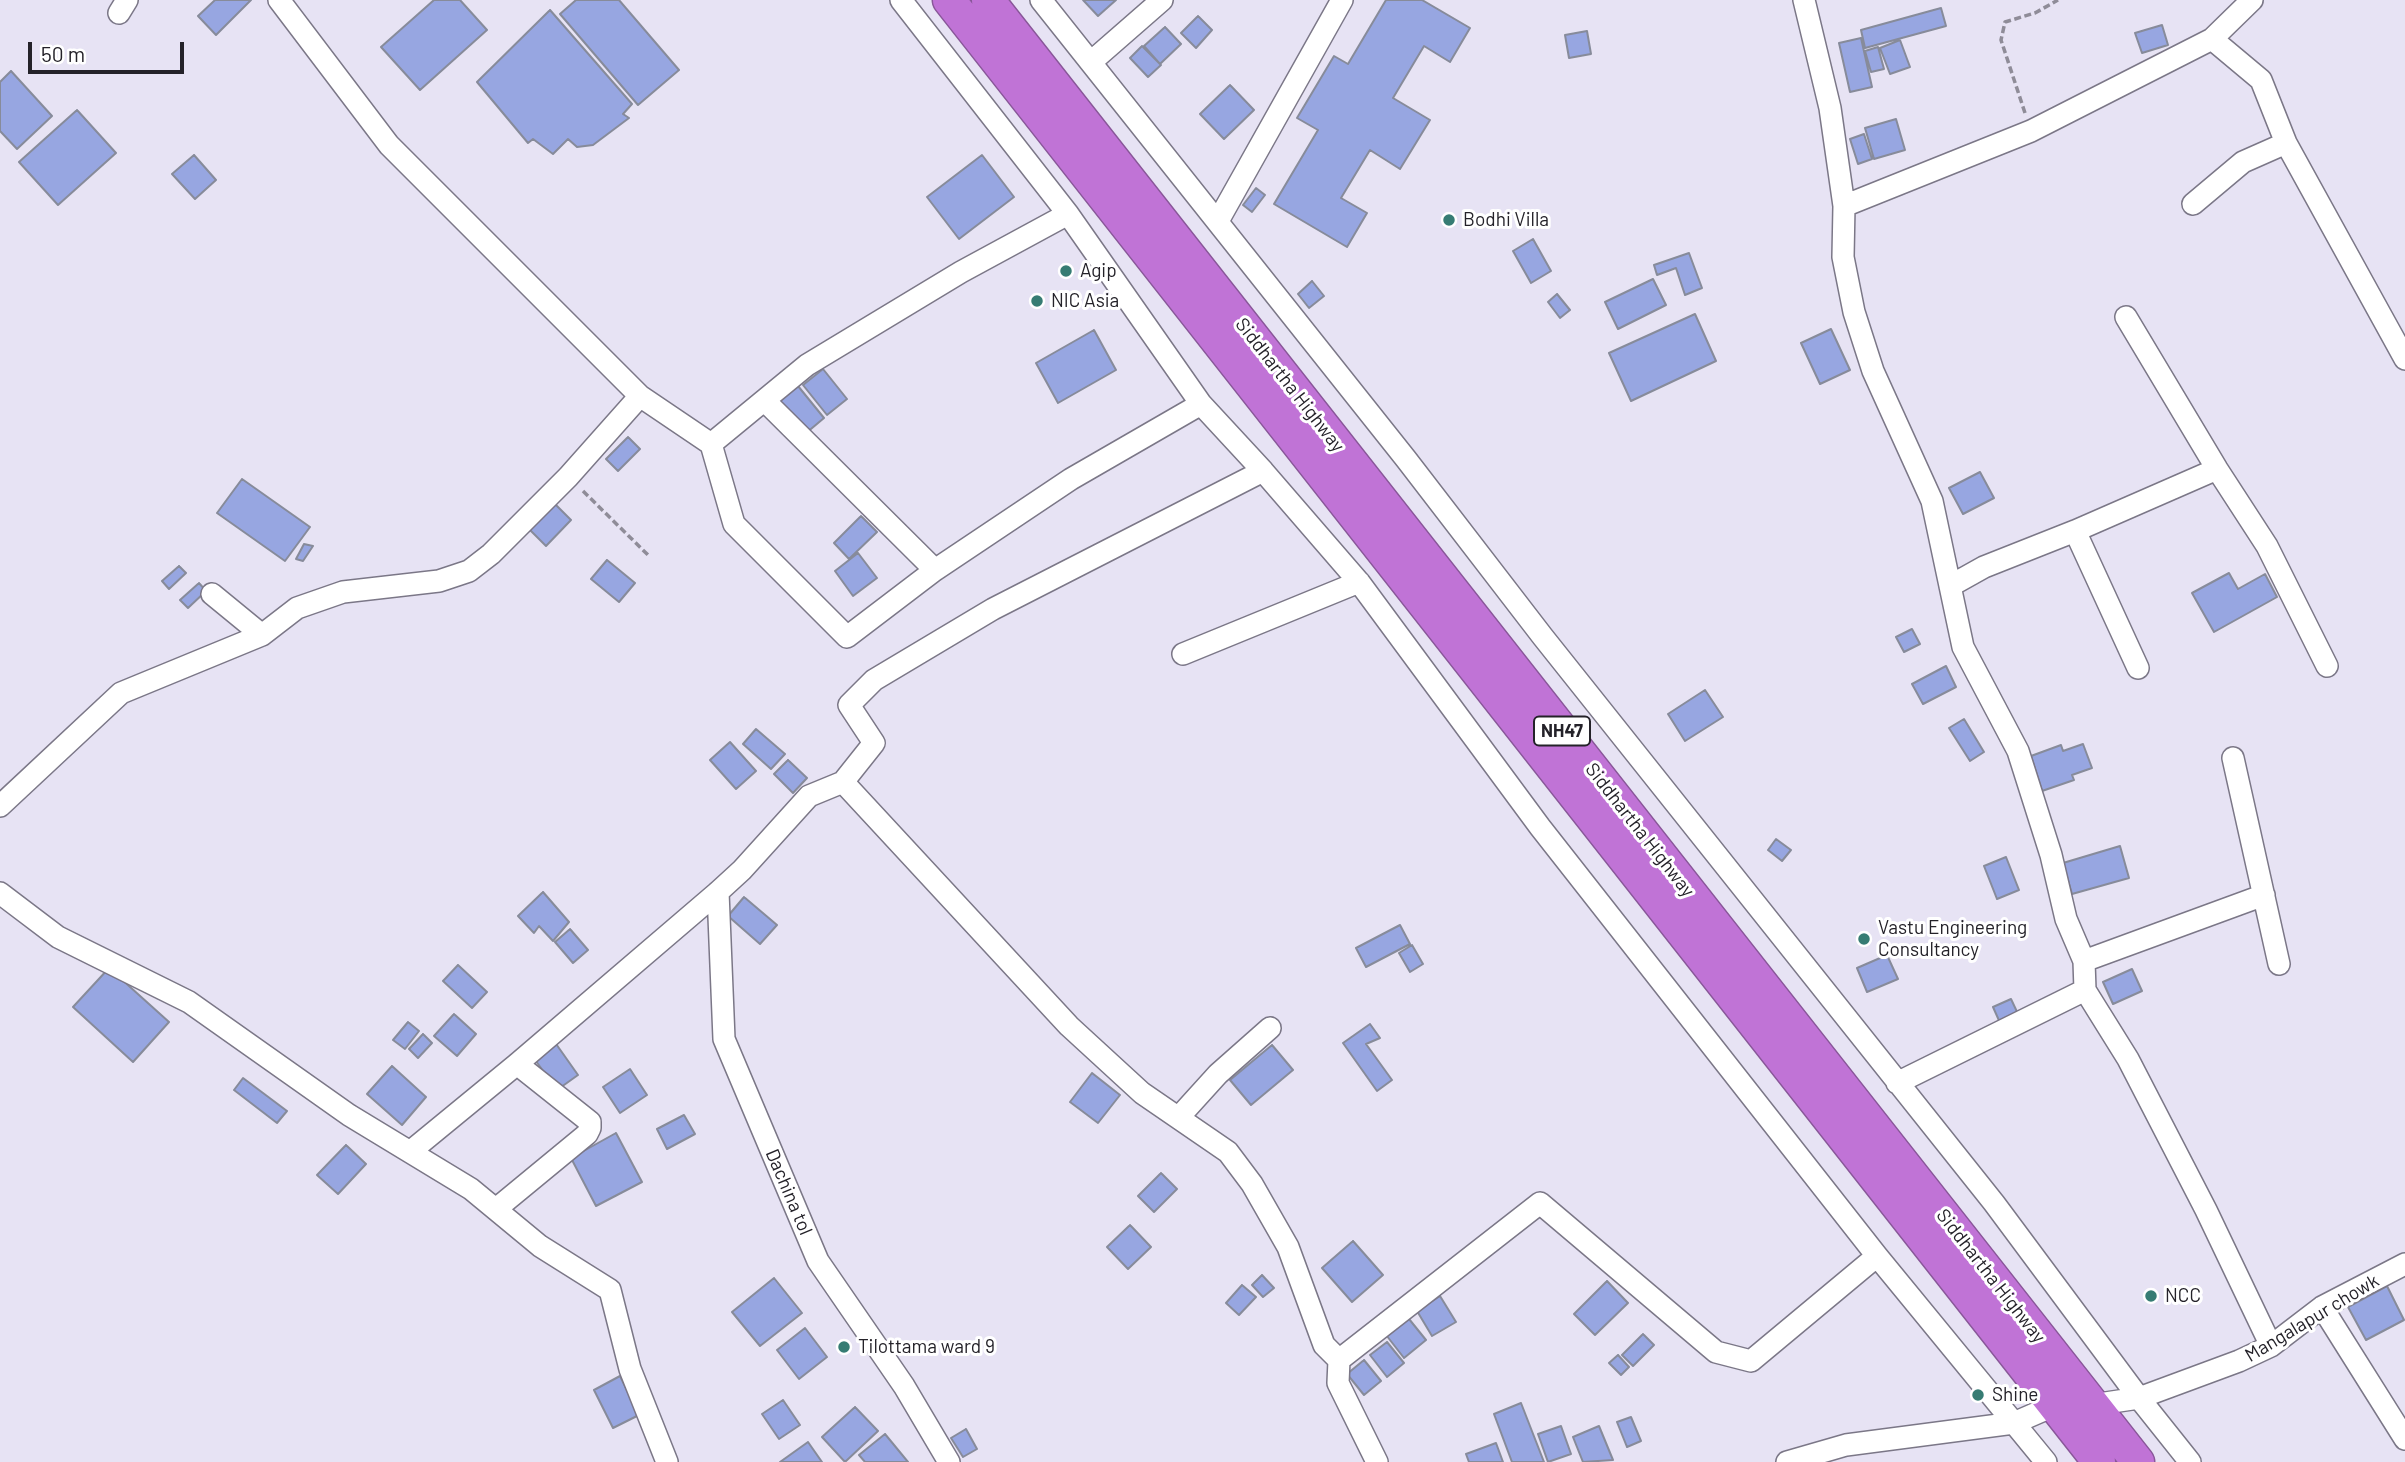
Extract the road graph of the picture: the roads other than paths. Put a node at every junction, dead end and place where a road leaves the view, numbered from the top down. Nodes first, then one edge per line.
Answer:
1 (279, 0) edge
2 (901, 0) edge
3 (949, 0) edge
4 (988, 0) edge
5 (1041, 0) edge
6 (1162, 0) edge
7 (1342, 0) edge
8 (1804, 0) edge
9 (2252, 0) edge
10 (2212, 39) junction
11 (1091, 62) junction
12 (2286, 143) junction
13 (2193, 204) dead end
14 (1844, 206) junction
15 (1068, 214) junction
16 (1217, 221) junction
17 (2126, 317) dead end
18 (2405, 359) edge
19 (640, 396) junction
20 (765, 401) junction
21 (1201, 404) junction
22 (711, 444) junction
23 (2217, 469) junction
24 (1263, 471) junction
25 (2076, 531) junction
26 (935, 570) junction
27 (1359, 582) junction
28 (1950, 586) junction
29 (212, 594) dead end
30 (262, 635) junction
31 (1183, 654) dead end
32 (2327, 666) dead end
33 (2138, 668) dead end
34 (2233, 758) dead end
35 (843, 782) junction
36 (0, 806) edge
37 (718, 891) junction
38 (1, 895) edge
39 (2264, 895) junction
40 (2084, 961) junction
41 (2279, 964) dead end
42 (2085, 990) junction
43 (1270, 1028) dead end
44 (517, 1064) junction
45 (1897, 1083) junction
46 (1179, 1117) junction
47 (411, 1151) junction
48 (496, 1209) junction
49 (1877, 1256) junction
50 (2405, 1264) edge
51 (2322, 1307) junction
52 (2271, 1346) junction
53 (1339, 1360) junction
54 (2138, 1398) junction
55 (2092, 1405) junction
56 (2053, 1406) junction
57 (2014, 1423) junction
58 (2405, 1439) edge
59 (667, 1462) edge
60 (949, 1462) edge
61 (1377, 1462) edge
62 (1787, 1462) edge
63 (2046, 1462) edge
64 (2099, 1462) edge
65 (2138, 1462) edge
66 (2190, 1462) edge

1 - 19 street
2 - 15 street
3 - 56 highway, Siddhartha Highway / NH47
4 - 55 highway, Siddhartha Highway / NH47
5 - 11 street
6 - 11 street
7 - 16 street
8 - 14 street
9 - 10 street
10 - 12 street
10 - 14 street
11 - 16 street
12 - 13 street
12 - 18 street
14 - 28 street
15 - 20 street
15 - 21 street
16 - 45 street
17 - 23 street
19 - 22 street
19 - 30 street
20 - 22 street
20 - 26 street
21 - 24 street
21 - 26 street
22 - 26 street
23 - 25 street
23 - 32 street
24 - 27 street
24 - 35 street
25 - 28 street
25 - 33 street
27 - 31 street
27 - 49 street
28 - 40 street
29 - 30 street
30 - 36 street
34 - 39 street
35 - 37 street
35 - 46 street
37 - 44 street
37 - 60 street, Dachina tol
38 - 47 street
39 - 40 street
39 - 41 street
40 - 42 street
42 - 45 street
42 - 52 street
43 - 46 street
44 - 47 street
44 - 48 street
45 - 54 street
46 - 53 street
47 - 48 street
48 - 59 street
49 - 53 street
49 - 57 street
50 - 51 street, Mangalapur chowk
51 - 52 street, Mangalapur chowk
51 - 58 street
52 - 54 street, Mangalapur chowk
53 - 61 street
54 - 55 street, Mangalapur chowk
54 - 66 street
55 - 56 street, Mangalapur chowk
55 - 65 highway, Siddhartha Highway / NH47
56 - 57 street
56 - 64 highway, Siddhartha Highway / NH47
57 - 62 street
57 - 63 street

